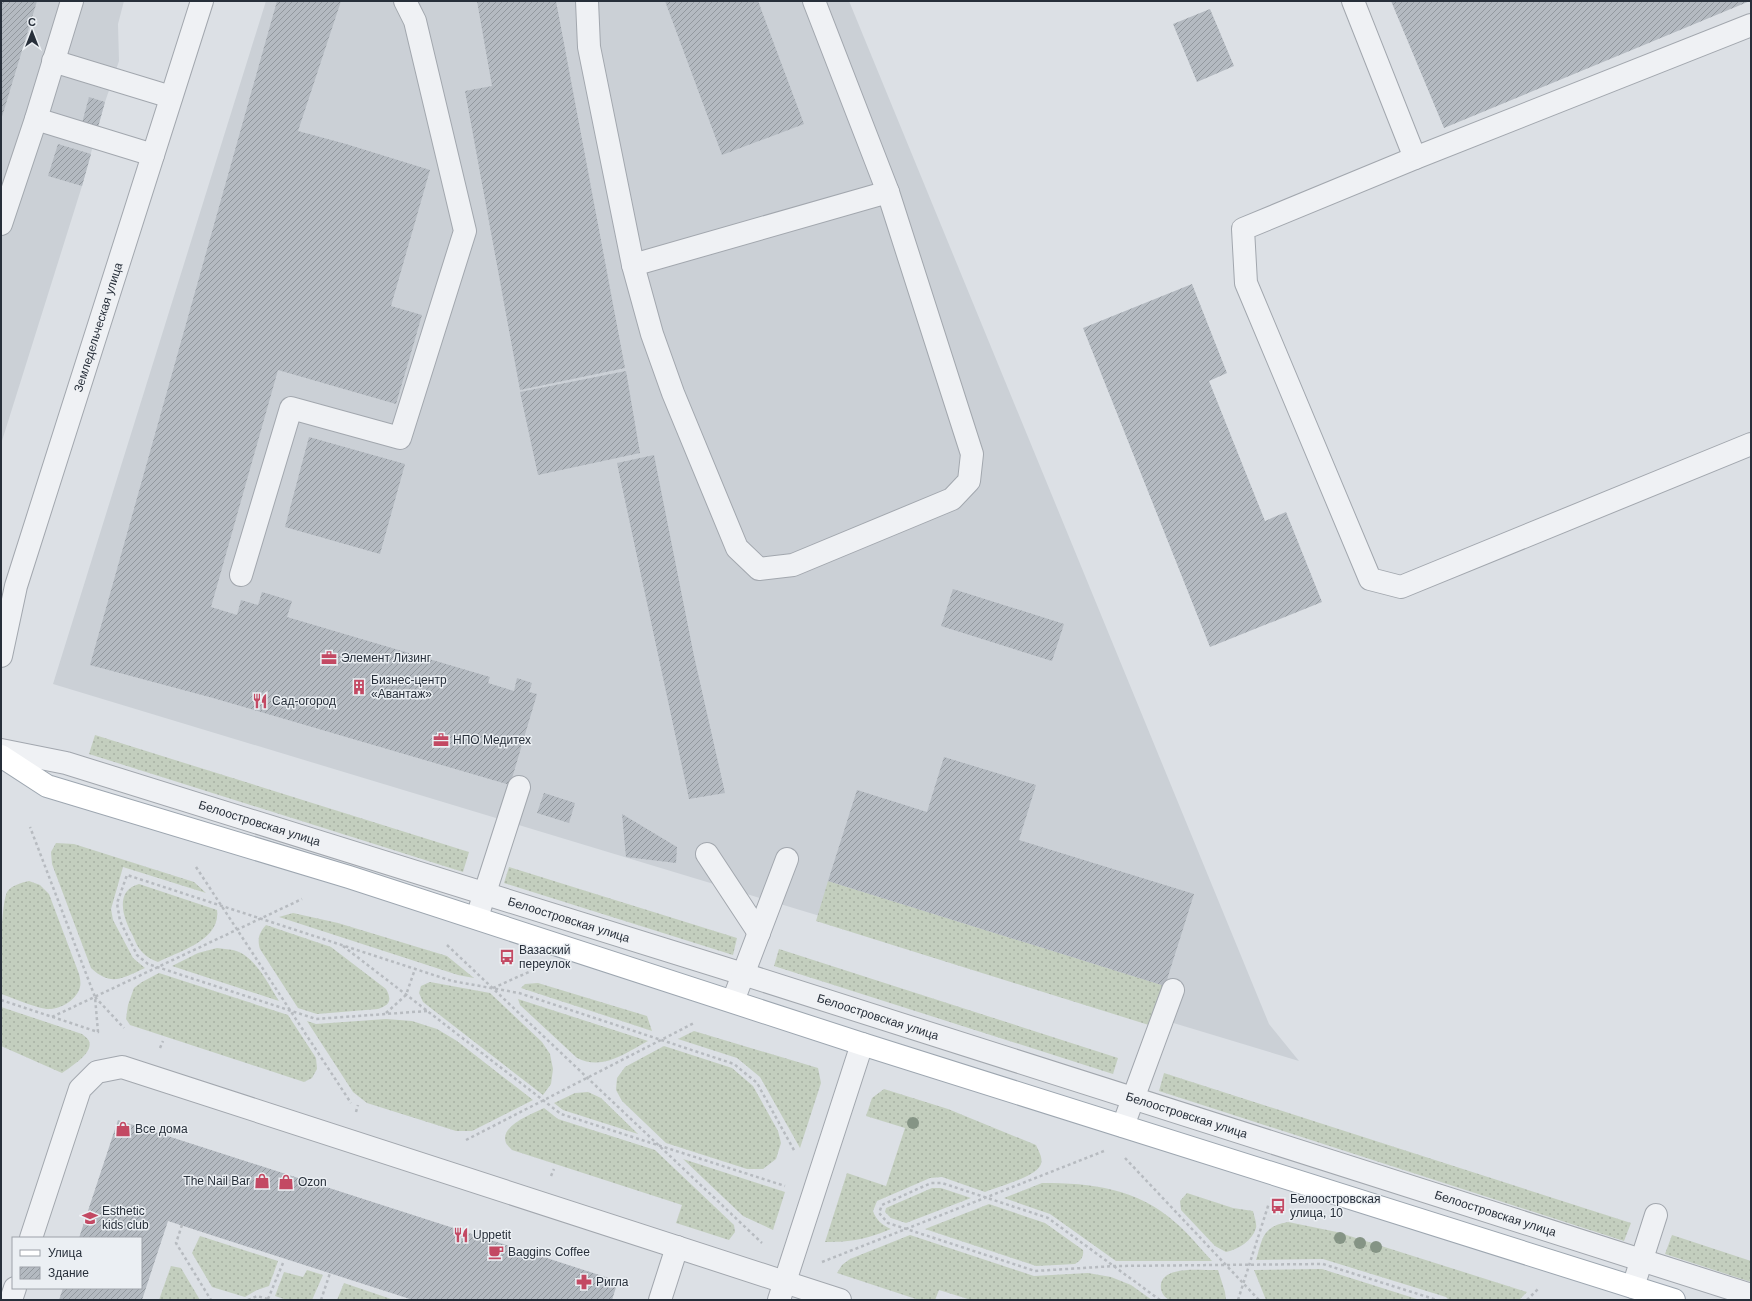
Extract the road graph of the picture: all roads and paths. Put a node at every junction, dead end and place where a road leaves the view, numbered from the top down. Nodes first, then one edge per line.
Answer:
1 (72, 1) edge
2 (202, 1) edge
3 (405, 1) edge
4 (587, 1) edge
5 (814, 1) edge
6 (1353, 1) edge
7 (1751, 24) edge
8 (53, 61) junction
9 (171, 97) junction
10 (36, 119) junction
11 (153, 155) junction
12 (1415, 158) junction
13 (888, 192) junction
14 (1, 224) edge
15 (633, 265) junction
16 (1751, 444) edge
17 (241, 575) dead end
18 (1, 656) edge
19 (1, 750) edge
20 (1, 756) edge
21 (519, 787) dead end
22 (30, 827) dead end
23 (707, 854) dead end
24 (787, 859) dead end
25 (196, 867) dead end
26 (485, 894) junction
27 (302, 900) dead end
28 (222, 906) junction
29 (477, 918) junction
30 (261, 919) junction
31 (238, 930) junction
32 (759, 933) junction
33 (341, 944) junction
34 (447, 945) dead end
35 (158, 967) junction
36 (415, 969) junction
37 (531, 972) dead end
38 (743, 974) junction
39 (492, 988) junction
40 (1173, 990) dead end
41 (406, 995) junction
42 (95, 997) junction
43 (1, 1000) edge
44 (733, 1001) junction
45 (291, 1011) junction
46 (427, 1011) junction
47 (385, 1014) junction
48 (52, 1017) junction
49 (694, 1023) dead end
50 (124, 1028) dead end
51 (661, 1040) junction
52 (862, 1044) junction
53 (587, 1078) junction
54 (1133, 1098) junction
55 (543, 1100) junction
56 (351, 1103) dead end
57 (1123, 1126) junction
58 (466, 1140) dead end
59 (658, 1145) junction
60 (1104, 1151) dead end
61 (798, 1157) dead end
62 (1123, 1157) dead end
63 (786, 1186) dead end
64 (986, 1197) junction
65 (1269, 1202) dead end
66 (1656, 1215) dead end
67 (182, 1225) dead end
68 (906, 1228) junction
69 (31, 1237) edge
70 (677, 1247) junction
71 (793, 1256) junction
72 (1642, 1260) junction
73 (283, 1263) dead end
74 (1226, 1265) junction
75 (1249, 1265) junction
76 (1114, 1266) junction
77 (330, 1273) dead end
78 (1244, 1283) junction
79 (1539, 1287) dead end
80 (1633, 1287) junction
81 (15, 1289) edge
82 (782, 1291) edge
83 (1751, 1295) edge
84 (11, 1300) edge
85 (211, 1300) edge
86 (248, 1300) edge
87 (270, 1300) edge
88 (321, 1300) edge
89 (660, 1300) edge
90 (840, 1300) edge
91 (1160, 1300) edge
92 (1238, 1300) edge
93 (1259, 1300) edge
94 (1437, 1300) edge
95 (1527, 1300) edge
96 (1674, 1300) edge

1 - 8 street
2 - 9 street, Земледельческая улица
3 - 17 street
4 - 15 street
5 - 13 street
6 - 12 street
7 - 12 street
8 - 9 street
8 - 10 street
9 - 11 street, Земледельческая улица
10 - 11 street
10 - 14 street
11 - 18 street, Земледельческая улица
12 - 16 street
13 - 15 street
13 - 15 street
19 - 26 street, Белоостровская улица
20 - 29 main road, Белоостровская улица
21 - 26 street
22 - 42 path
23 - 32 street
24 - 32 street
25 - 28 path
26 - 29 street
26 - 38 street, Белоостровская улица
27 - 30 path
28 - 30 path
28 - 31 path
28 - 35 path
29 - 44 main road, Белоостровская улица
30 - 31 path
30 - 33 path
31 - 35 path
31 - 45 path
32 - 38 street
33 - 36 path
33 - 41 path
34 - 39 path
35 - 42 path
35 - 45 path
36 - 39 path
36 - 41 path
37 - 39 path
38 - 44 street
38 - 54 street, Белоостровская улица
39 - 51 path
39 - 53 path
40 - 54 street
41 - 46 path
41 - 47 path
42 - 48 path
42 - 48 path
42 - 50 path
43 - 48 path
44 - 52 main road, Белоостровская улица
45 - 47 path
45 - 56 path
46 - 47 path
46 - 55 path
49 - 51 path
51 - 53 path
51 - 61 path
52 - 57 main road, Белоостровская улица
52 - 71 street
53 - 55 path
53 - 59 path
54 - 57 street
54 - 72 street, Белоостровская улица
55 - 58 path
55 - 59 path
57 - 80 main road, Белоостровская улица
59 - 63 path
59 - 71 path
60 - 64 path
62 - 74 path
64 - 68 path
64 - 68 path
64 - 76 path
65 - 75 path
66 - 72 street
67 - 85 path
68 - 71 path
68 - 76 path
69 - 70 street
70 - 82 street
70 - 89 street
71 - 82 street
72 - 80 street
72 - 83 street, Белоостровская улица
73 - 87 path
74 - 75 path
74 - 76 path
74 - 78 path
75 - 78 path
75 - 94 path
76 - 91 path
77 - 88 path
78 - 92 path
78 - 93 path
79 - 95 path
80 - 96 main road, Белоостровская улица
81 - 84 street
82 - 90 street
86 - 87 path

